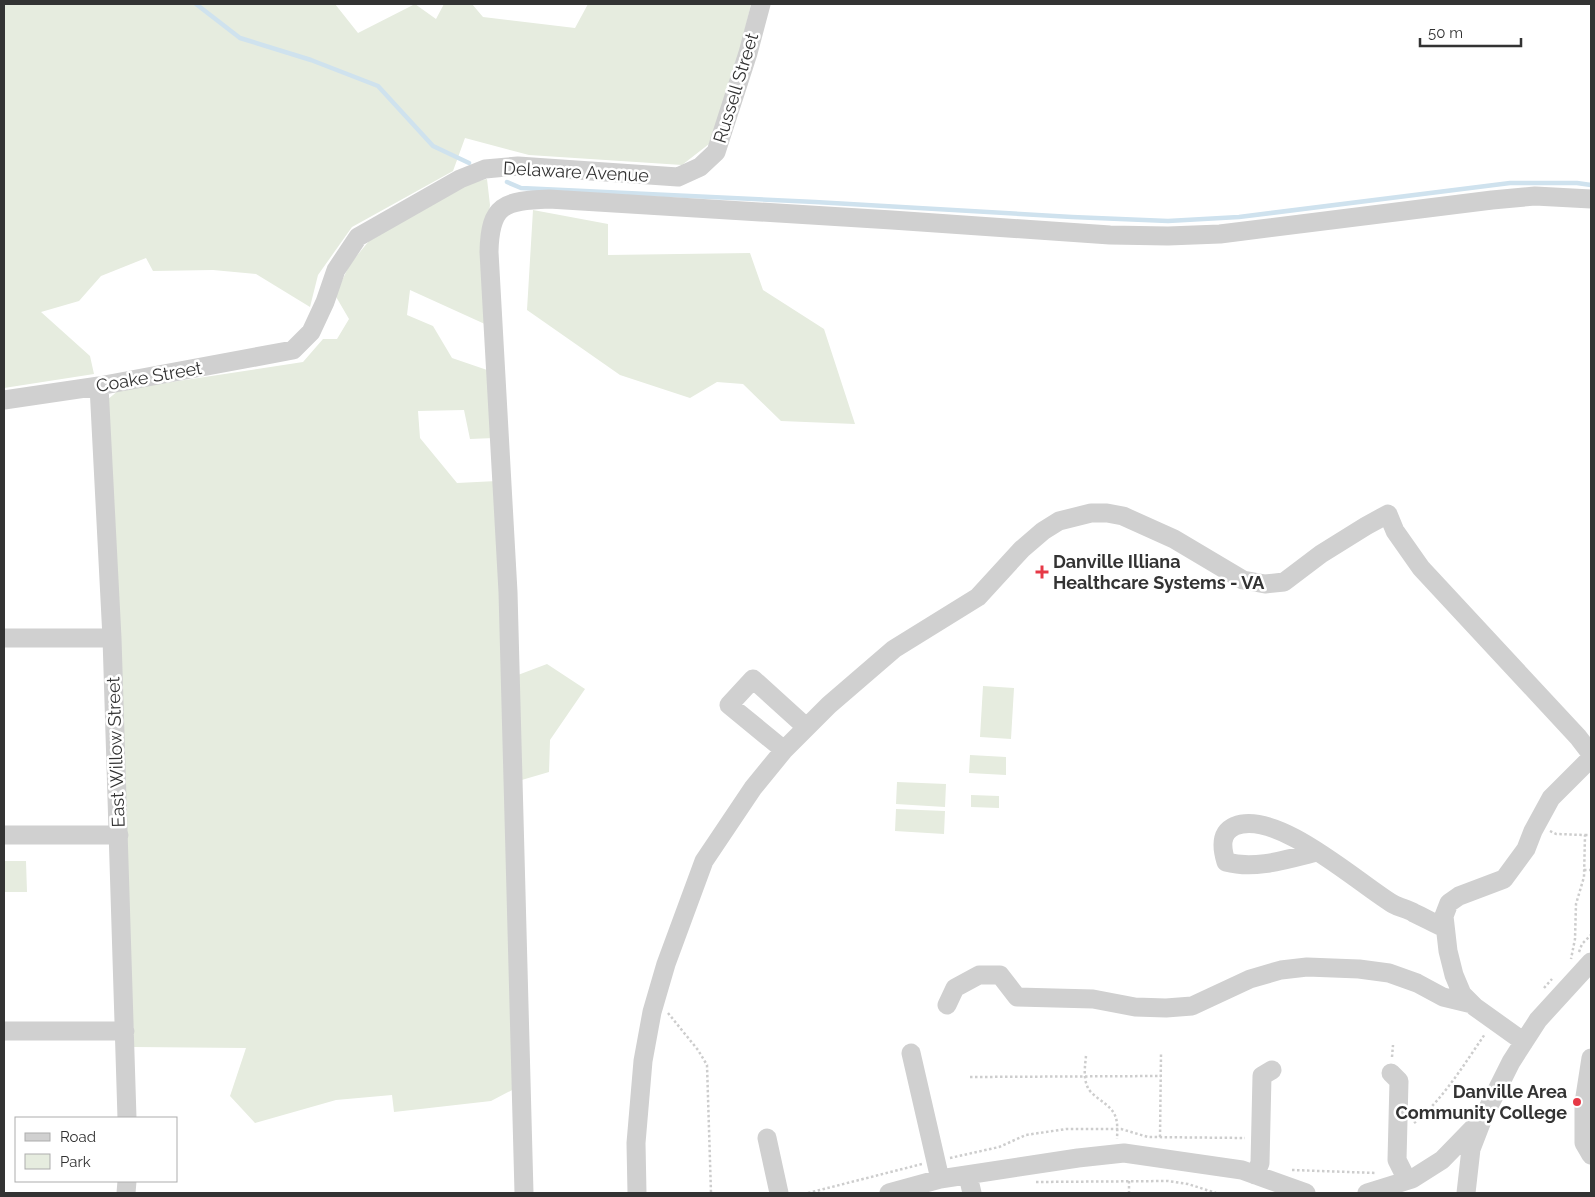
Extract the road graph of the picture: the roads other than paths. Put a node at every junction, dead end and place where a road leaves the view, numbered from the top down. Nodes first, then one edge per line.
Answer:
1 (761, 4) edge
2 (700, 167) joint
3 (1591, 199) edge
4 (293, 350) joint
5 (99, 386) junction
6 (4, 400) edge
7 (4, 638) edge
8 (112, 638) junction
9 (806, 727) junction
10 (784, 750) junction
11 (1591, 754) edge
12 (1591, 758) edge
13 (4, 835) edge
14 (119, 836) junction
15 (1318, 852) dead end
16 (1445, 928) junction
17 (1591, 962) edge
18 (1472, 1004) junction
19 (947, 1005) dead end
20 (4, 1031) edge
21 (125, 1031) junction
22 (1524, 1042) junction
23 (910, 1053) dead end
24 (1591, 1058) edge
25 (1272, 1070) dead end
26 (1391, 1073) dead end
27 (127, 1117) edge
28 (1483, 1118) junction
29 (767, 1138) dead end
30 (1591, 1156) edge
31 (1255, 1175) junction
32 (940, 1179) junction
33 (1407, 1180) junction
34 (970, 1185) edge
35 (898, 1192) edge
36 (524, 1193) edge
37 (637, 1193) edge
38 (779, 1193) edge
39 (1306, 1193) edge
40 (1366, 1193) edge
41 (1466, 1193) edge

1 - 2 street, Russell Street
2 - 4 street, Delaware Avenue
3 - 36 street
4 - 5 street, Coake Street
5 - 6 street, Coake Street
5 - 8 street, East Willow Street
7 - 8 street
8 - 14 street, East Willow Street
9 - 10 street
9 - 10 street
9 - 11 street
10 - 37 street
12 - 16 street
13 - 14 street
14 - 21 street, East Willow Street
15 - 16 street
16 - 18 street
17 - 22 street
18 - 19 street
18 - 22 street
20 - 21 street
21 - 27 street, East Willow Street
22 - 28 street
23 - 32 street
24 - 30 street
25 - 31 street
26 - 33 street
28 - 33 street
28 - 41 street
29 - 38 street
31 - 34 street
31 - 39 street
32 - 34 street
32 - 35 street
33 - 40 street

